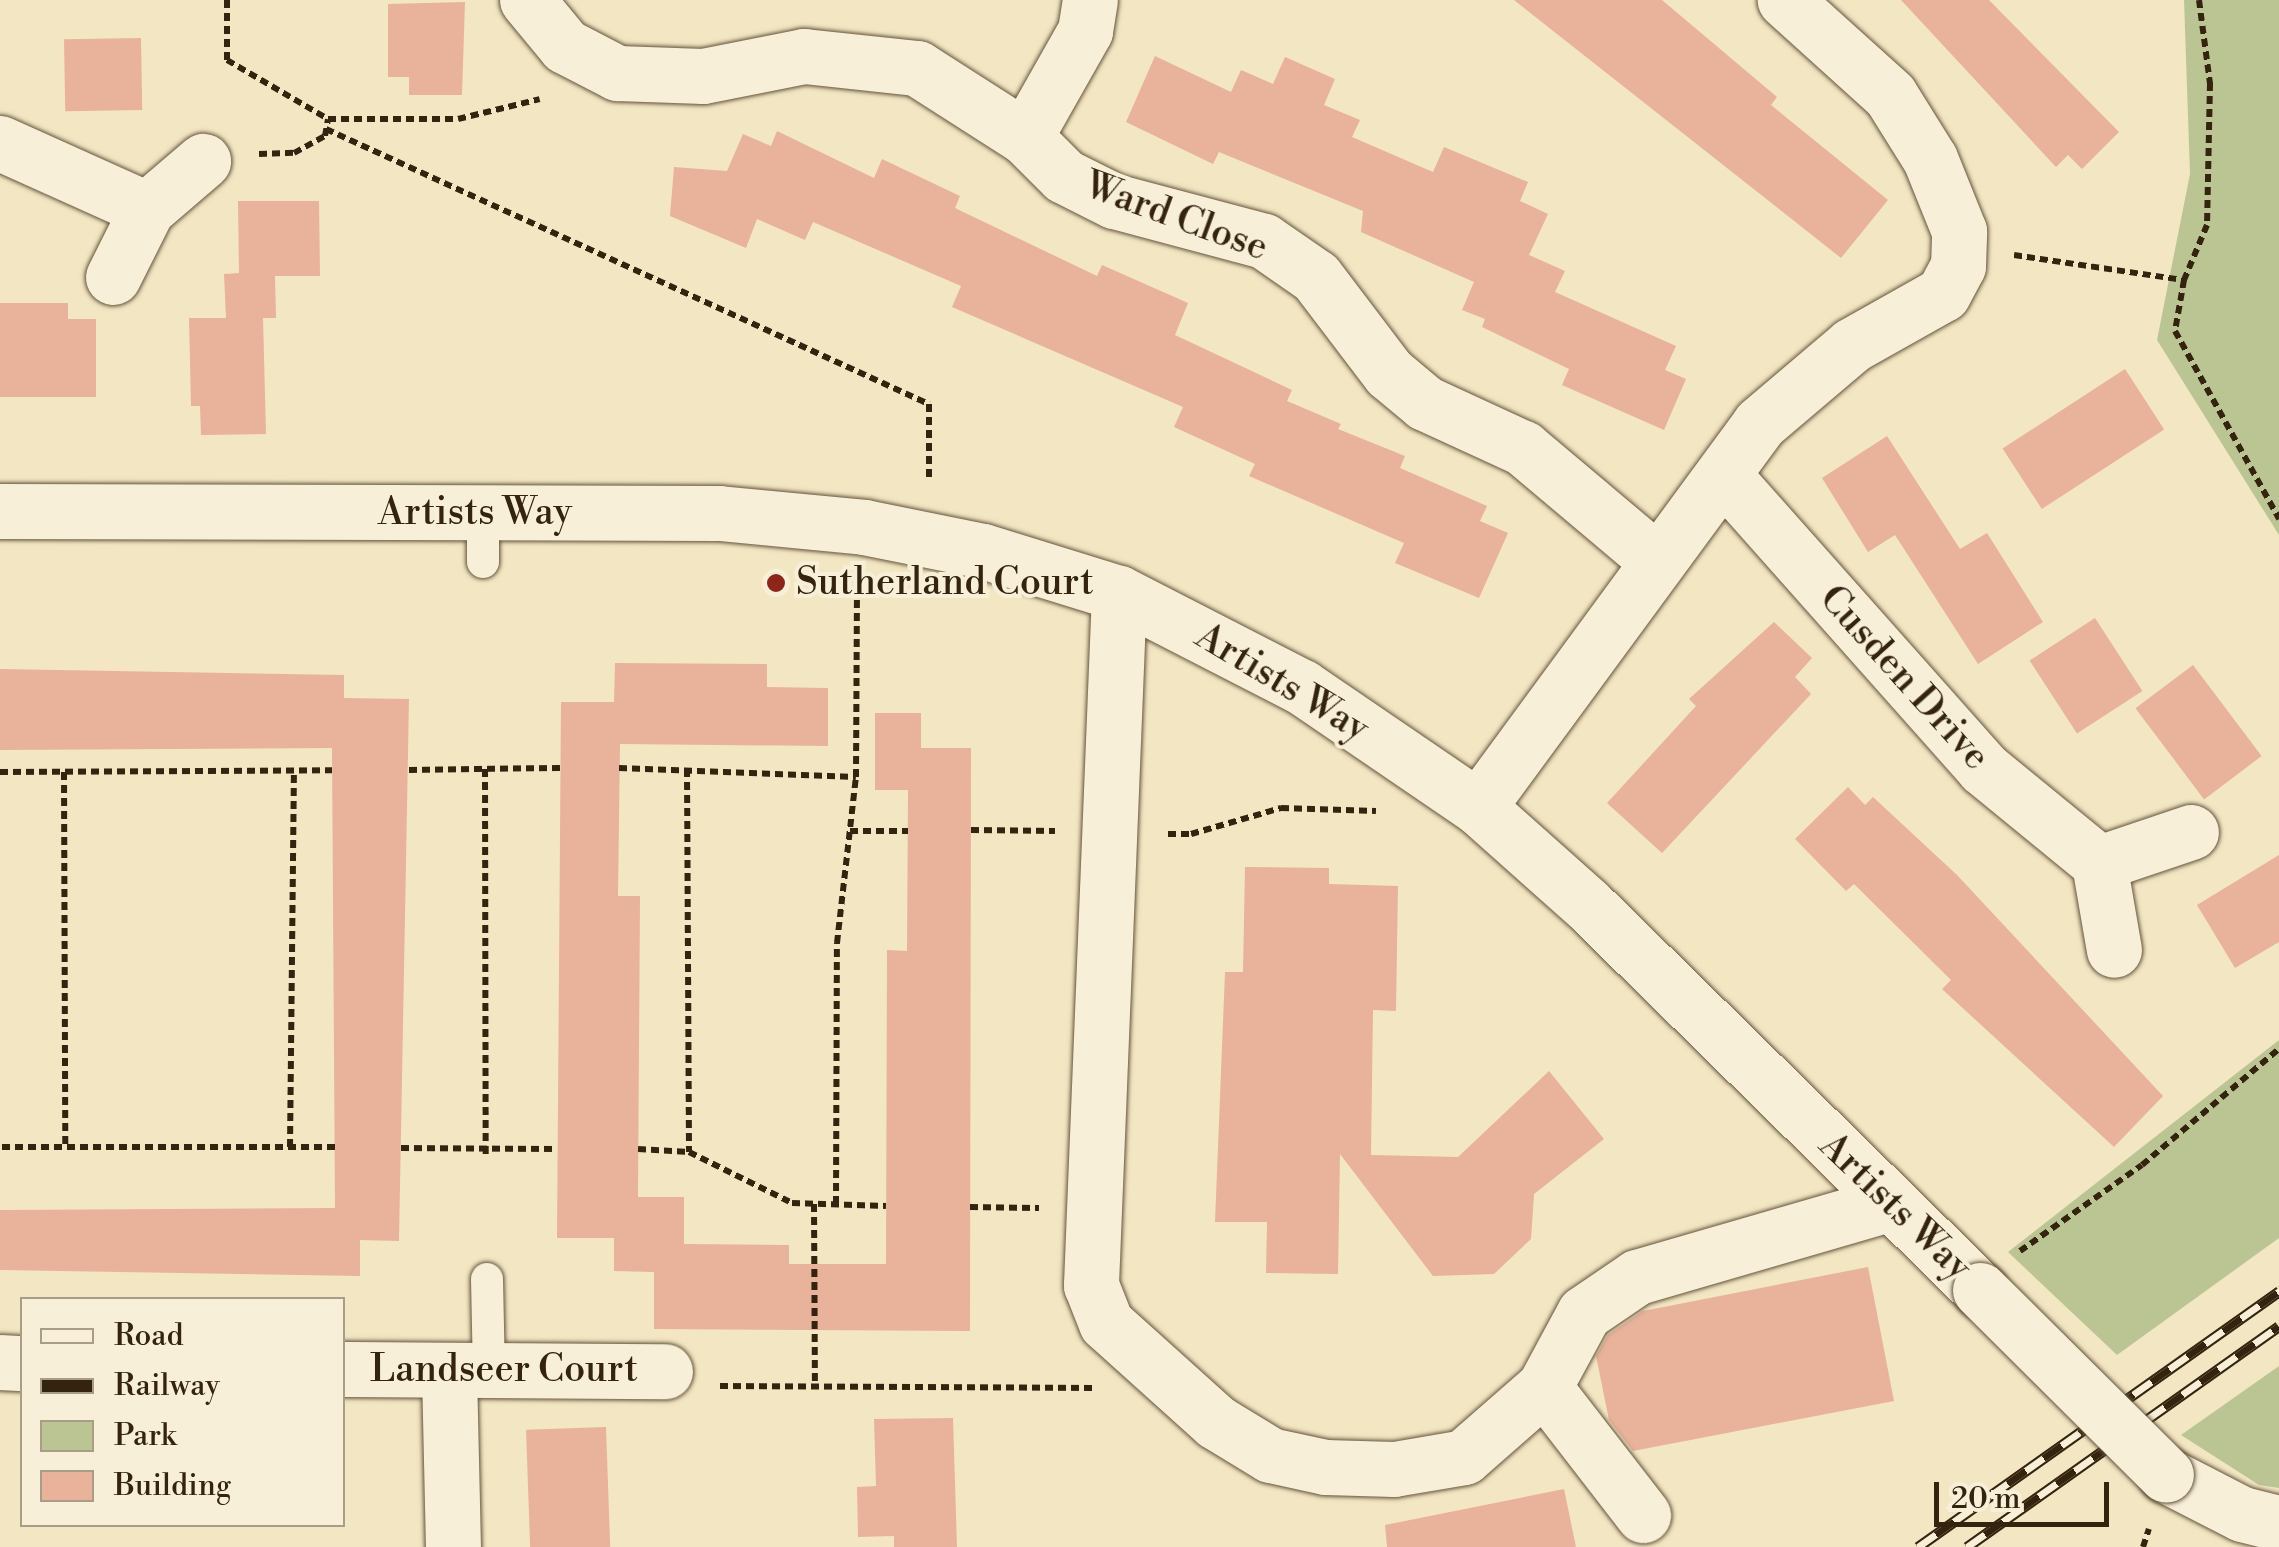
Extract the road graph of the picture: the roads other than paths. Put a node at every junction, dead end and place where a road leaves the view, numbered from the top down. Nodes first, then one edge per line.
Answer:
1 (527, 0) edge
2 (1090, 0) edge
3 (1785, 0) edge
4 (1026, 137) junction
5 (0, 143) edge
6 (204, 160) road end
7 (146, 209) junction
8 (114, 276) dead end
9 (1725, 478) junction
10 (0, 511) edge
11 (1657, 561) junction
12 (1119, 592) junction
13 (1478, 807) junction
14 (2192, 832) dead end
15 (2099, 863) junction
16 (2114, 950) dead end
17 (1891, 1203) junction
18 (487, 1279) dead end
19 (345, 1370) edge
20 (469, 1371) junction
21 (665, 1371) road end
22 (1544, 1387) junction
23 (1643, 1515) dead end
24 (2279, 1522) edge
25 (453, 1547) edge

1 - 4 street, Ward Close
2 - 4 street
3 - 9 street
4 - 11 street, Ward Close
5 - 7 street
6 - 7 street
7 - 8 street
9 - 11 street
9 - 15 street, Cusden Drive
10 - 12 street, Artists Way
11 - 13 street
12 - 13 street, Artists Way
12 - 22 street
13 - 17 street, Artists Way
14 - 15 street
15 - 16 street
17 - 22 street
17 - 24 street, Artists Way, bridge
18 - 20 lane
19 - 20 street, Landseer Court
20 - 21 street, Landseer Court
20 - 25 street
22 - 23 street

